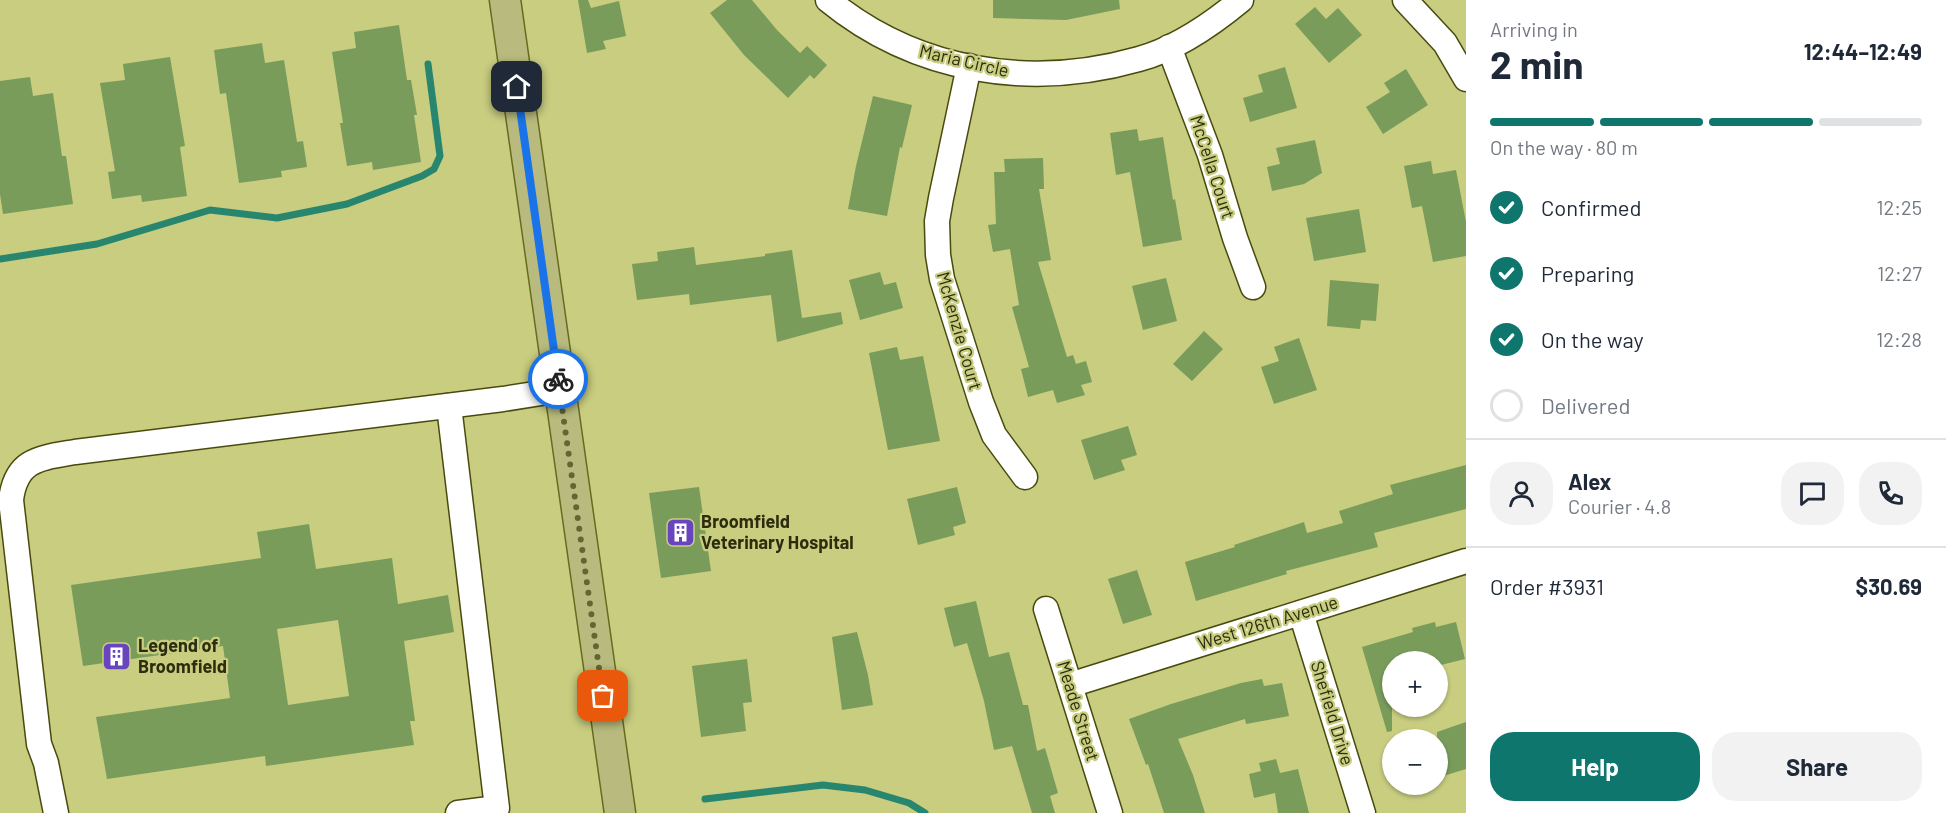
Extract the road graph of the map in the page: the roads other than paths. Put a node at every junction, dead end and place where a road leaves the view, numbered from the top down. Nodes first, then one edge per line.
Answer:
1 (505, 0) edge
2 (828, 0) edge
3 (1241, 0) edge
4 (1405, 0) edge
5 (1169, 47) junction
6 (969, 66) junction
7 (1466, 79) edge
8 (1253, 287) dead end
9 (560, 390) junction
10 (449, 406) junction
11 (1025, 477) dead end
12 (1466, 561) edge
13 (1046, 609) dead end
14 (1301, 613) junction
15 (1070, 685) junction
16 (57, 813) edge
17 (458, 813) edge
18 (620, 813) edge
19 (1110, 813) edge
20 (1363, 813) edge

1 - 9 main road
2 - 6 street, Maria Circle
3 - 5 street, Maria Circle
4 - 7 street
5 - 6 street, Maria Circle
5 - 8 street, McCella Court
6 - 11 street, McKenzie Court
9 - 10 street
9 - 18 main road
10 - 16 street
10 - 17 street
12 - 14 street, West 126th Avenue
13 - 15 street, Meade Street
14 - 15 street, West 126th Avenue
14 - 20 street, Shefield Drive
15 - 19 street, Meade Street

